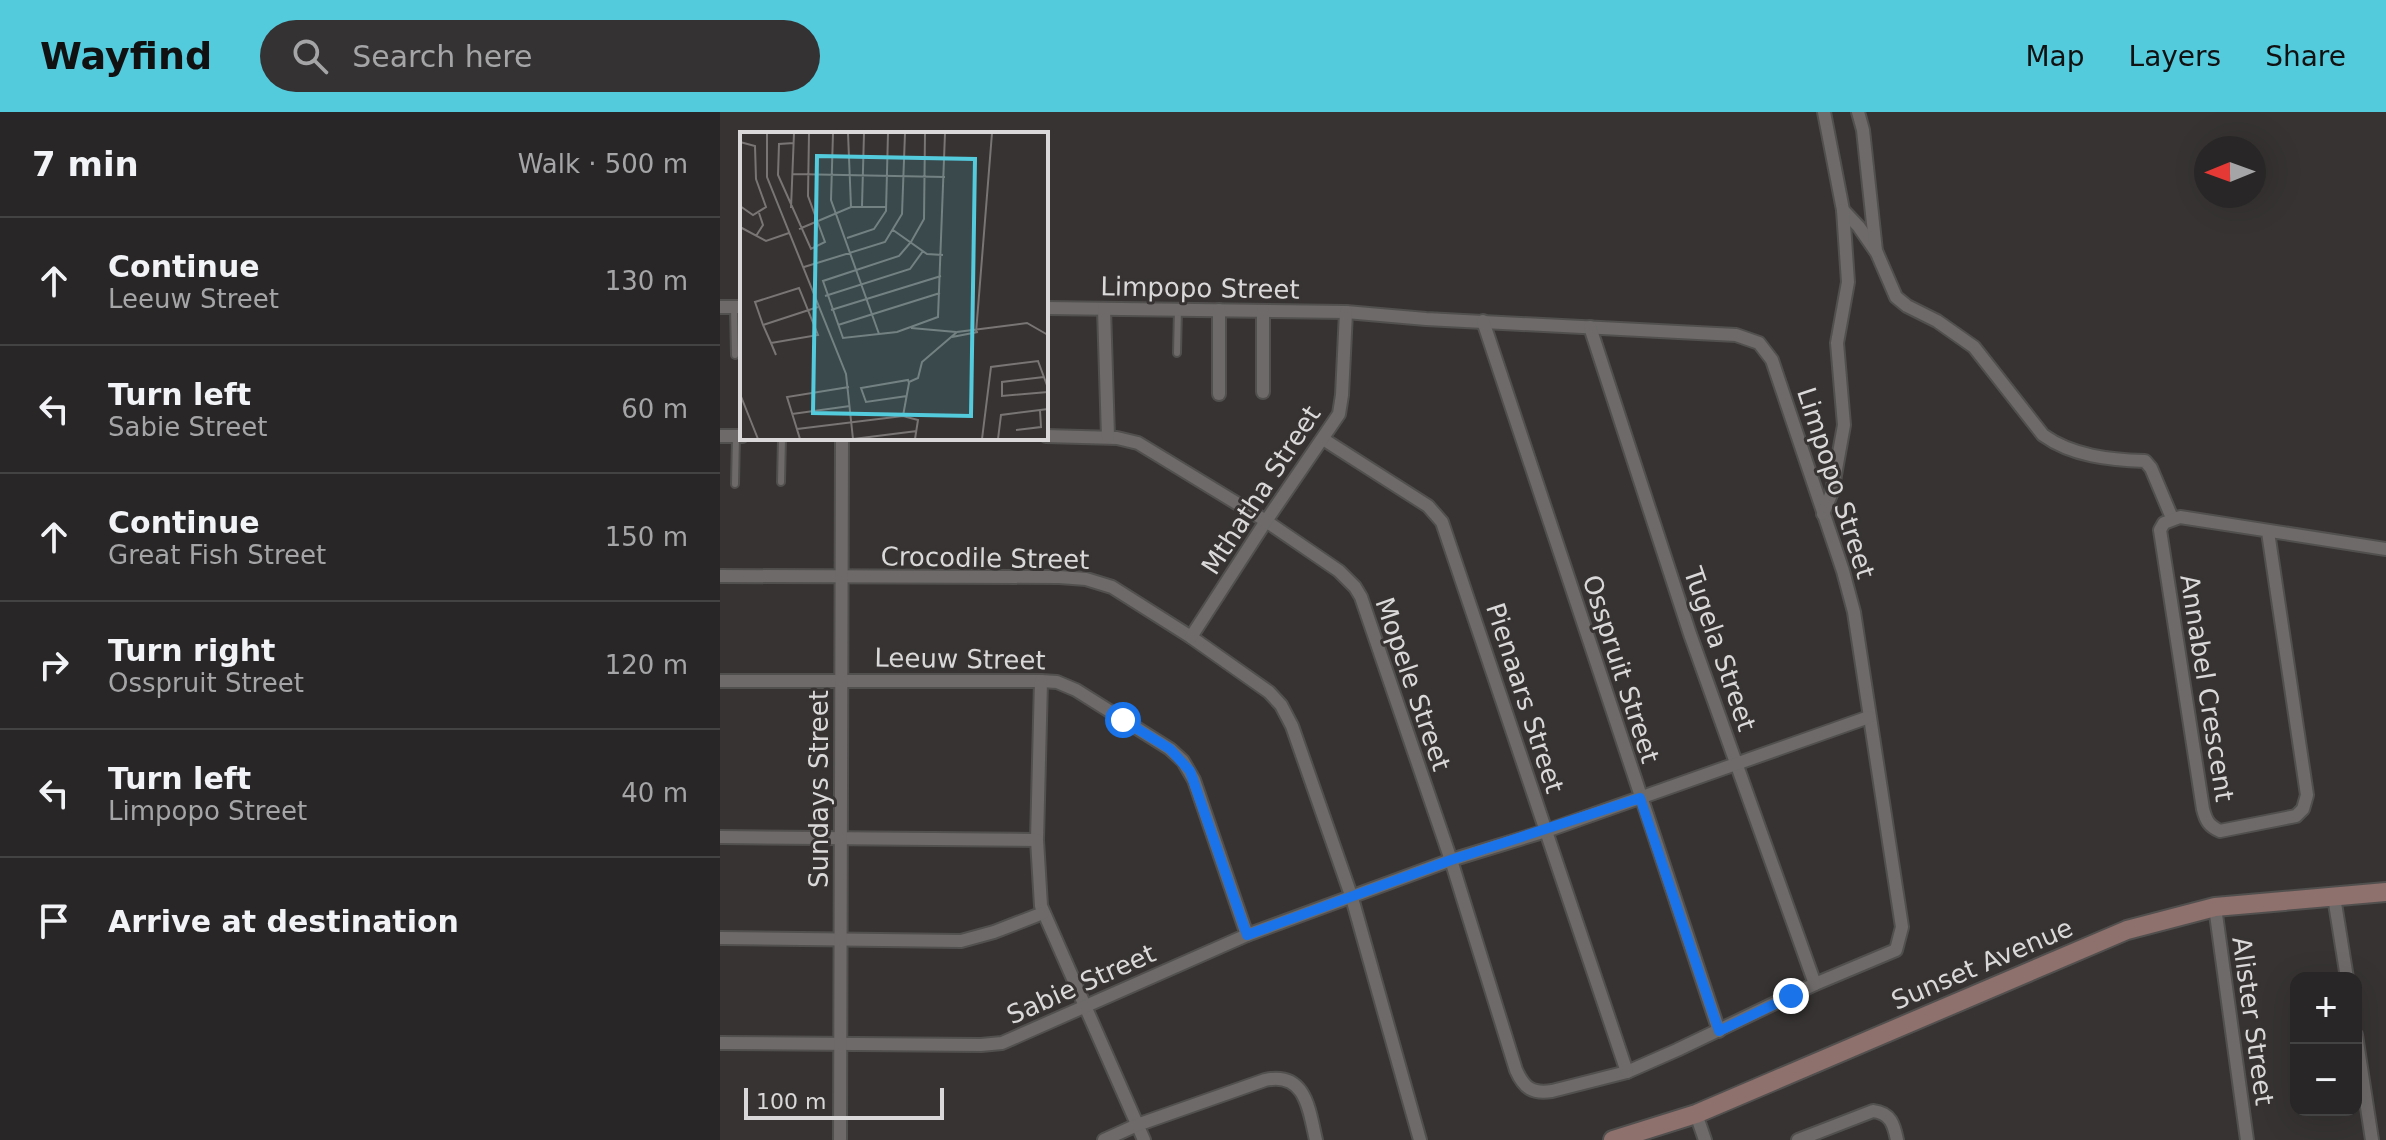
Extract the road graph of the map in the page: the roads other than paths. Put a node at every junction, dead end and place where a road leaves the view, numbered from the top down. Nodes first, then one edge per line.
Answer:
1 (1824, 112) edge
2 (1858, 112) edge
3 (1843, 210) junction
4 (1877, 253) junction
5 (720, 307) edge
6 (738, 307) edge
7 (1048, 308) edge
8 (1104, 309) junction
9 (1178, 309) junction
10 (1219, 310) junction
11 (1263, 311) junction
12 (1346, 312) junction
13 (1483, 321) junction
14 (1590, 327) junction
15 (1177, 353) dead end
16 (735, 355) dead end
17 (1263, 392) dead end
18 (1219, 394) dead end
19 (720, 436) edge
20 (739, 436) edge
21 (1048, 436) edge
22 (1108, 437) junction
23 (1323, 439) junction
24 (782, 440) edge
25 (842, 440) edge
26 (781, 482) dead end
27 (735, 484) dead end
28 (1823, 514) junction
29 (2172, 518) junction
30 (1266, 521) junction
31 (2268, 532) junction
32 (2386, 549) edge
33 (720, 576) edge
34 (842, 577) junction
35 (1191, 637) junction
36 (841, 680) junction
37 (720, 681) edge
38 (1041, 681) junction
39 (1869, 717) junction
40 (1737, 763) junction
41 (1640, 798) junction
42 (1546, 831) junction
43 (720, 837) edge
44 (841, 839) junction
45 (1037, 840) junction
46 (1451, 860) junction
47 (2386, 892) edge
48 (2334, 897) junction
49 (1352, 898) junction
50 (2215, 907) junction
51 (1043, 913) junction
52 (1247, 935) junction
53 (720, 938) edge
54 (841, 938) junction
55 (2346, 972) edge
56 (1815, 984) junction
57 (1085, 1006) junction
58 (1719, 1031) junction
59 (720, 1043) edge
60 (841, 1044) junction
61 (2357, 1044) edge
62 (1627, 1072) junction
63 (1524, 1085) joint
64 (1696, 1114) junction
65 (1137, 1125) junction
66 (840, 1140) edge
67 (1104, 1140) edge
68 (1144, 1140) edge
69 (1316, 1140) edge
70 (1420, 1140) edge
71 (1613, 1140) edge
72 (1705, 1140) edge
73 (1798, 1140) edge
74 (1897, 1140) edge
75 (2247, 1140) edge
76 (2372, 1140) edge

1 - 3 street
2 - 4 street
3 - 4 street
3 - 28 street
4 - 29 street
5 - 6 street
6 - 16 lane
7 - 8 street, Limpopo Street
8 - 9 street, Limpopo Street
8 - 22 street
9 - 10 street, Limpopo Street
9 - 15 lane
10 - 11 street, Limpopo Street
10 - 18 street
11 - 12 street, Limpopo Street
11 - 17 street
12 - 13 street, Limpopo Street
12 - 23 street, Mthatha Street
13 - 14 street, Limpopo Street
13 - 41 street, Osspruit Street
14 - 28 street, Limpopo Street
14 - 40 street, Tugela Street
19 - 20 street
20 - 27 lane
21 - 22 street, Mopele Street
22 - 30 street, Mopele Street
23 - 30 street, Mthatha Street
23 - 42 street, Pienaars Street
24 - 26 lane
25 - 34 street, Sundays Street
28 - 39 street, Limpopo Street
29 - 31 street
29 - 31 street, Annabel Crescent
30 - 35 street, Mthatha Street
30 - 46 street, Mopele Street
31 - 32 street
33 - 34 street, Crocodile Street
34 - 35 street, Crocodile Street
34 - 36 street, Sundays Street
35 - 49 street, Crocodile Street
36 - 37 street, Leeuw Street
36 - 38 street, Leeuw Street
36 - 44 street, Sundays Street
38 - 45 street
38 - 52 street, Leeuw Street
39 - 40 street, Sabie Street
39 - 56 street, Limpopo Street
40 - 41 street, Sabie Street
40 - 56 street, Tugela Street
41 - 42 street, Sabie Street
41 - 58 street, Osspruit Street
42 - 46 street, Sabie Street
42 - 62 street, Pienaars Street
43 - 44 street
44 - 45 street
44 - 54 street, Sundays Street
45 - 51 street
46 - 49 street, Sabie Street
46 - 63 street, Mopele Street
47 - 48 street, Sunset Avenue
48 - 50 street, Sunset Avenue
48 - 55 street
49 - 52 street, Sabie Street
49 - 70 street, Crocodile Street
50 - 64 street, Sunset Avenue
50 - 75 street, Alister Street
51 - 54 street
51 - 57 street
52 - 57 street, Sabie Street
53 - 54 street
54 - 60 street, Sundays Street
56 - 58 street, Limpopo Street
57 - 60 street, Sabie Street
57 - 65 street
58 - 62 street, Limpopo Street
59 - 60 street, Sabie Street
60 - 66 street, Sundays Street
61 - 76 street
62 - 63 street, Limpopo Street
64 - 71 street, Sunset Avenue
64 - 72 street
65 - 67 street
65 - 68 street
65 - 69 street
73 - 74 street

